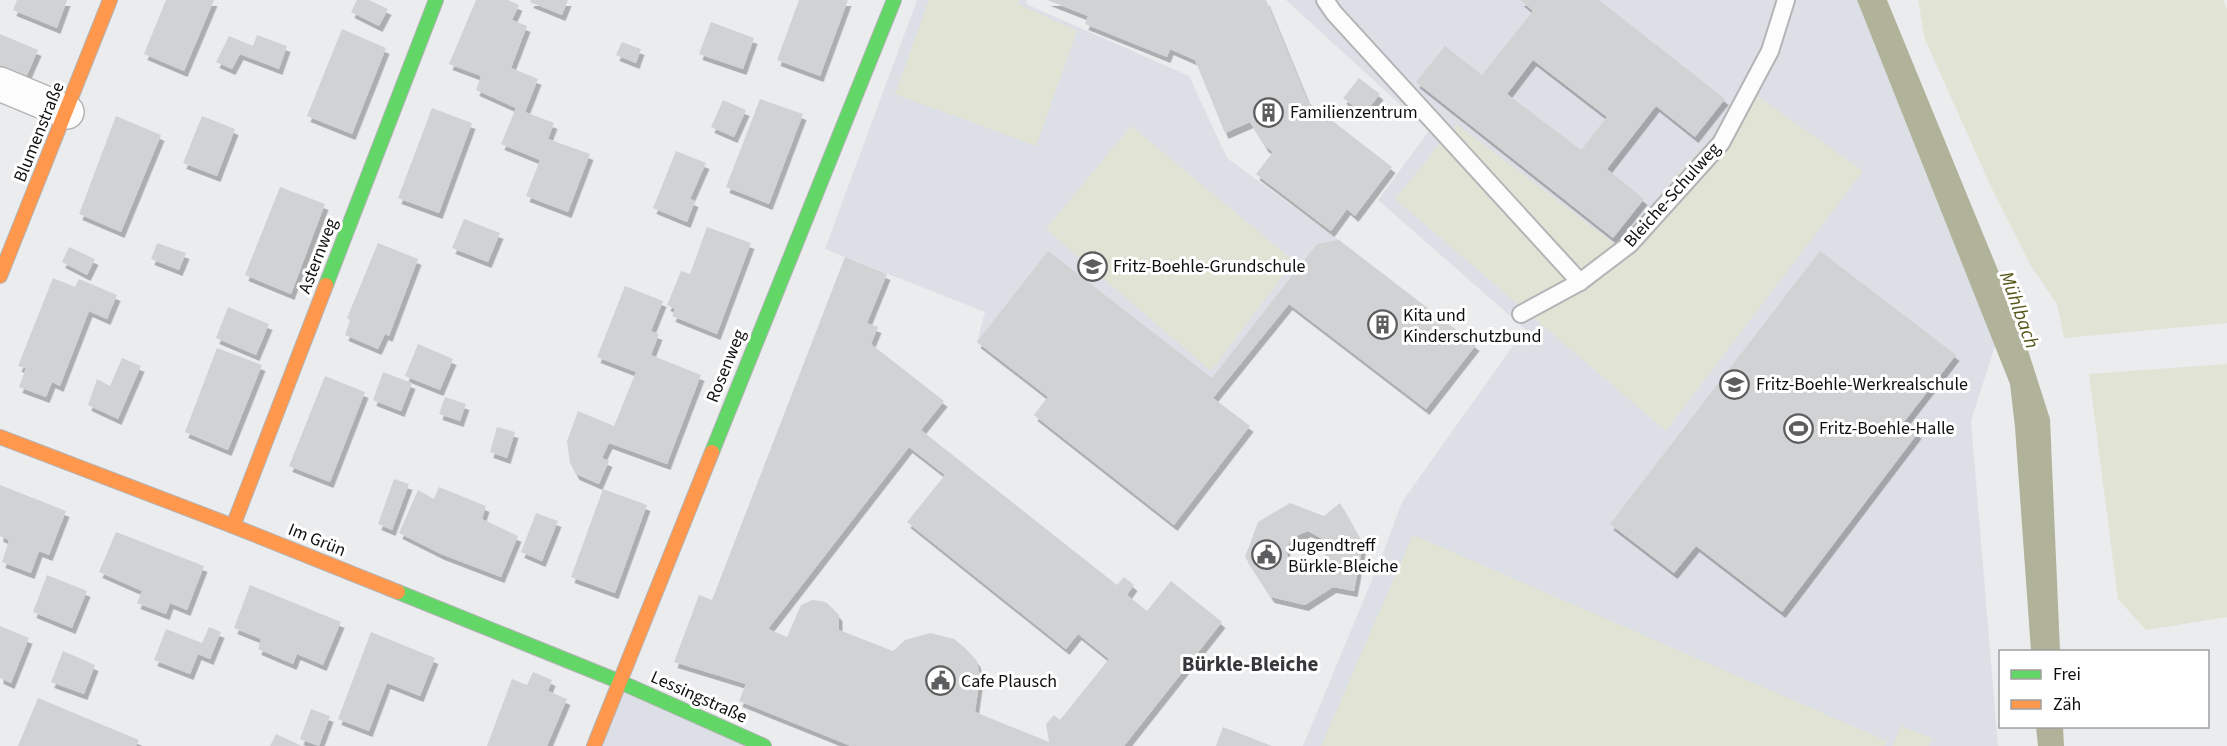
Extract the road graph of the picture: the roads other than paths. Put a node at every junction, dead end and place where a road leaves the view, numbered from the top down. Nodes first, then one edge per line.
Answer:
1 (110, 0) edge
2 (436, 0) edge
3 (894, 0) edge
4 (1325, 0) edge
5 (1786, 0) edge
6 (0, 84) edge
7 (67, 112) junction
8 (0, 276) edge
9 (1580, 282) junction
10 (1521, 314) dead end
11 (0, 437) edge
12 (233, 526) junction
13 (618, 681) junction
14 (594, 746) edge
15 (764, 746) edge

1 - 7 street, Blumenstraße
2 - 12 street, Asternweg
3 - 13 street, Rosenweg
4 - 9 lane
5 - 9 lane, Bleiche-Schulweg
6 - 7 street
7 - 8 street, Blumenstraße
9 - 10 lane, Bleiche-Schulweg
11 - 12 street, Im Grün
12 - 13 street, Im Grün
13 - 14 street, Rosenweg
13 - 15 street, Lessingstraße

